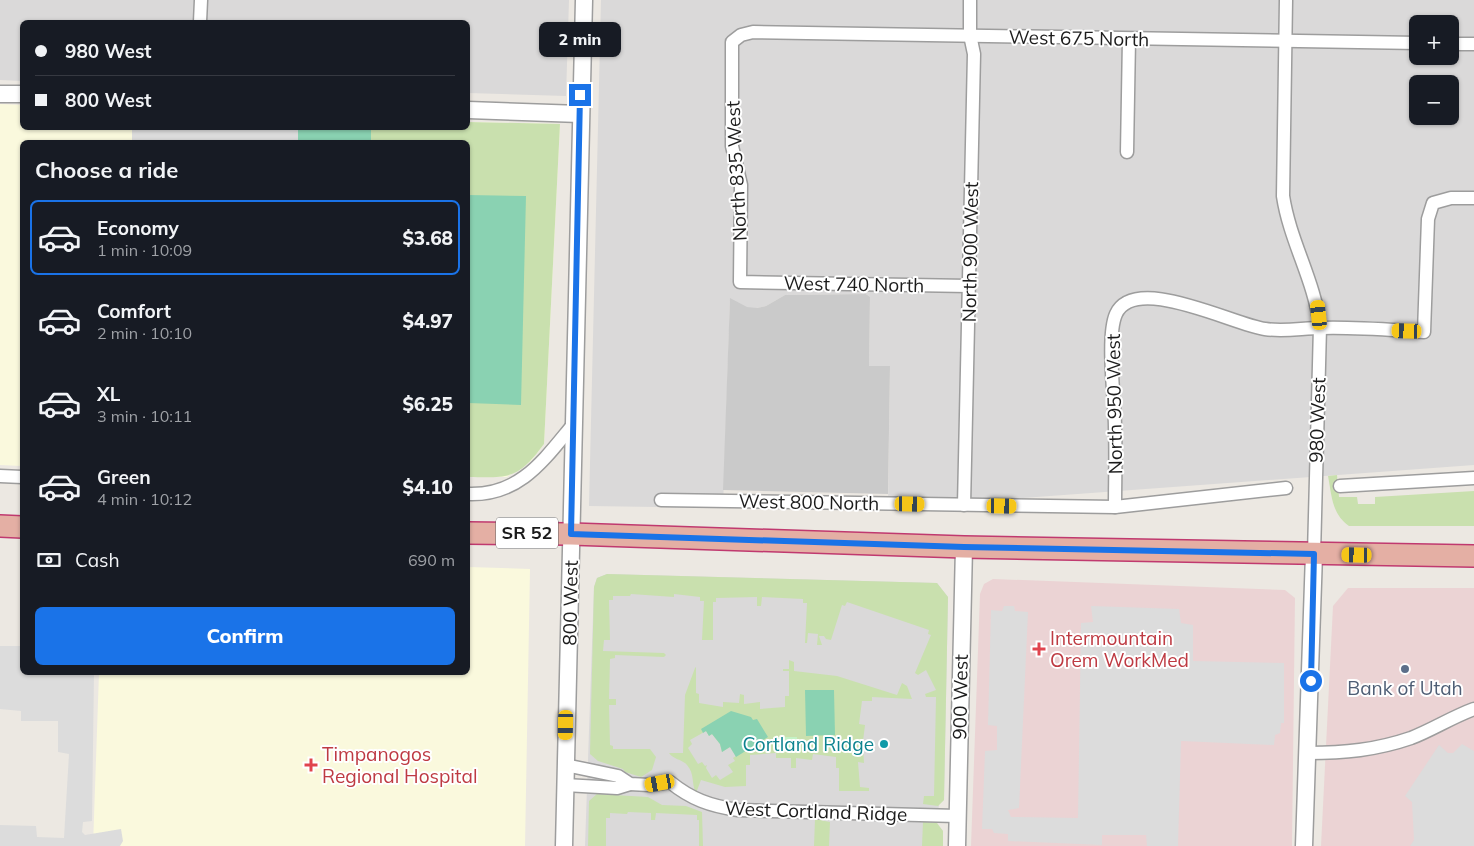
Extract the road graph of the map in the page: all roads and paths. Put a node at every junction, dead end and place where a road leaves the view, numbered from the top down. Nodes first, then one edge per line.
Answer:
1 (201, 0) edge
2 (584, 0) edge
3 (970, 0) edge
4 (1286, 0) edge
5 (200, 20) edge
6 (740, 35) joint
7 (970, 35) junction
8 (1129, 39) junction
9 (1285, 42) junction
10 (1409, 43) edge
11 (1459, 44) edge
12 (1474, 44) edge
13 (0, 94) edge
14 (20, 94) edge
15 (470, 110) edge
16 (580, 114) junction
17 (1127, 152) dead end
18 (1474, 198) edge
19 (740, 282) joint
20 (968, 286) junction
21 (1320, 328) junction
22 (572, 426) junction
23 (0, 476) edge
24 (20, 477) edge
25 (1474, 478) edge
26 (1340, 486) dead end
27 (1286, 488) dead end
28 (470, 494) edge
29 (661, 500) dead end
30 (964, 505) junction
31 (1115, 507) junction
32 (0, 526) edge
33 (20, 527) edge
34 (470, 532) edge
35 (571, 534) junction
36 (964, 547) junction
37 (1314, 554) junction
38 (1474, 556) edge
39 (1474, 709) edge
40 (1308, 753) junction
41 (566, 764) junction
42 (630, 784) junction
43 (565, 785) junction
44 (957, 816) junction
45 (564, 846) edge
46 (957, 846) edge
47 (1304, 846) edge

1 - 5 street
2 - 16 street, 800 West
3 - 7 street, North 900 West
4 - 9 street, 980 West
6 - 7 street, West 675 North
6 - 19 street, North 835 West
7 - 8 street, West 675 North
7 - 20 street, North 900 West
8 - 9 street, West 675 North
8 - 17 street
9 - 10 street, West 675 North
9 - 21 street, 980 West
11 - 12 street
13 - 14 street
15 - 16 street
16 - 22 street, 800 West
18 - 21 street
19 - 20 street, West 740 North
20 - 30 street, North 900 West
21 - 31 street, North 950 West
21 - 37 street, 980 West
22 - 28 street
22 - 35 street, 800 West
23 - 24 street
25 - 26 street
27 - 31 street, West 800 North
29 - 30 street, West 800 North
30 - 31 street, West 800 North
32 - 33 highway
34 - 35 highway, SR 52
35 - 36 highway, SR 52
35 - 41 street, 800 West
36 - 37 highway, SR 52
36 - 44 street, 900 West
37 - 38 highway, SR 52
37 - 40 street, 980 West
39 - 40 street
40 - 47 street, 980 West
41 - 42 street, West Cortland Ridge
41 - 43 street, 800 West
42 - 43 street
42 - 44 street, West Cortland Ridge
43 - 45 street, 800 West
44 - 46 street, 900 West

